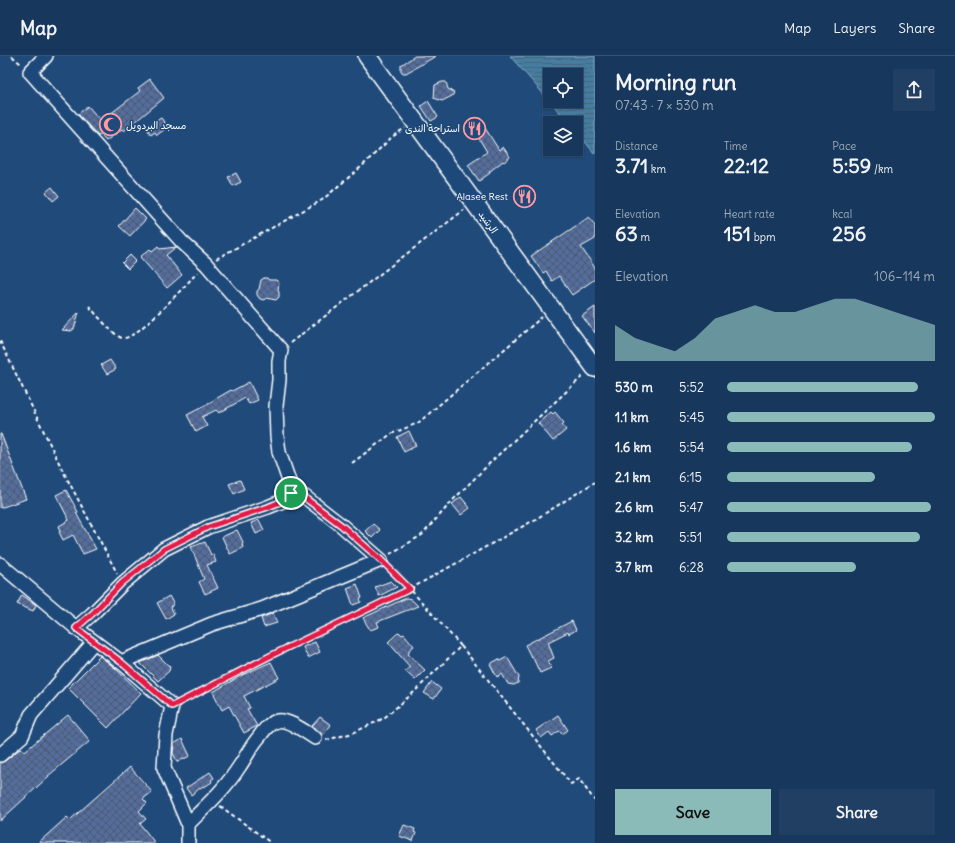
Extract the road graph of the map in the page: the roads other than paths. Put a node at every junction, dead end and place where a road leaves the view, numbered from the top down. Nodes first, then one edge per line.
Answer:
1 (46, 56) edge
2 (367, 56) edge
3 (594, 367) edge
4 (291, 493) junction
5 (0, 564) edge
6 (76, 628) junction
7 (94, 642) junction
8 (121, 662) junction
9 (315, 738) road end
10 (0, 755) edge
11 (188, 824) junction
12 (188, 843) edge

1 - 4 street
2 - 3 main road, الرشيد
4 - 6 street
4 - 8 street
5 - 6 street
6 - 7 street
7 - 8 street
7 - 10 street
8 - 11 street
9 - 11 street
11 - 12 street

